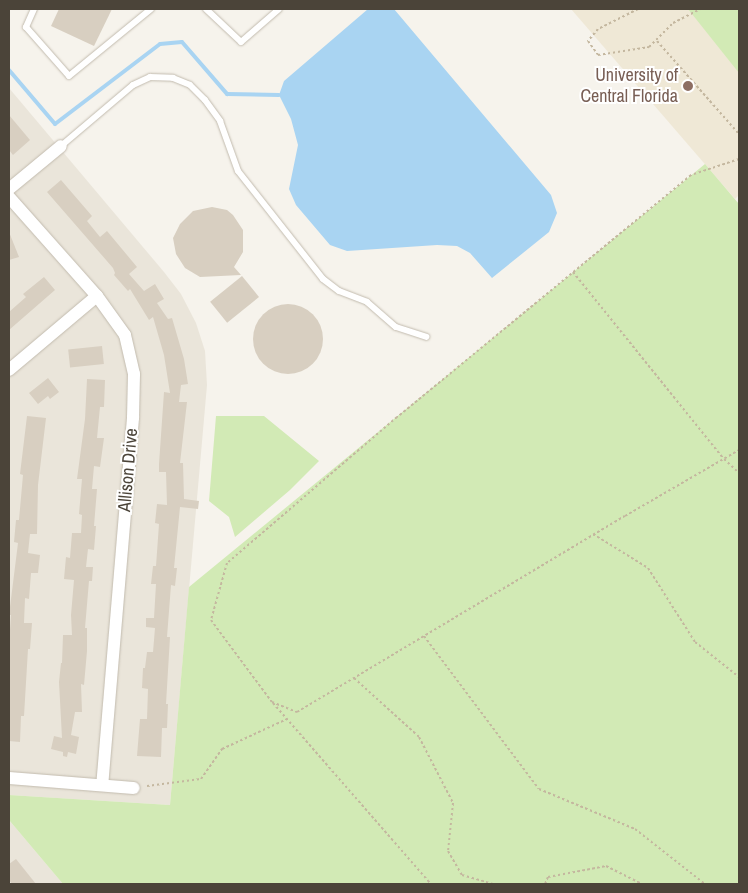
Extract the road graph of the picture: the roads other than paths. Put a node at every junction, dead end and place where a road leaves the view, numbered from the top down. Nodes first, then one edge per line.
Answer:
1 (34, 9) edge
2 (151, 9) edge
3 (206, 9) edge
4 (280, 9) edge
5 (61, 146) joint
6 (9, 189) edge
7 (9, 197) edge
8 (96, 296) junction
9 (426, 337) dead end
10 (9, 370) edge
11 (9, 778) edge
12 (102, 786) junction
13 (134, 788) road end

1 - 2 lane
3 - 4 lane
5 - 6 street
5 - 9 lane
7 - 8 street, Allison Drive
8 - 10 street
8 - 12 street, Allison Drive
11 - 12 street
12 - 13 street

